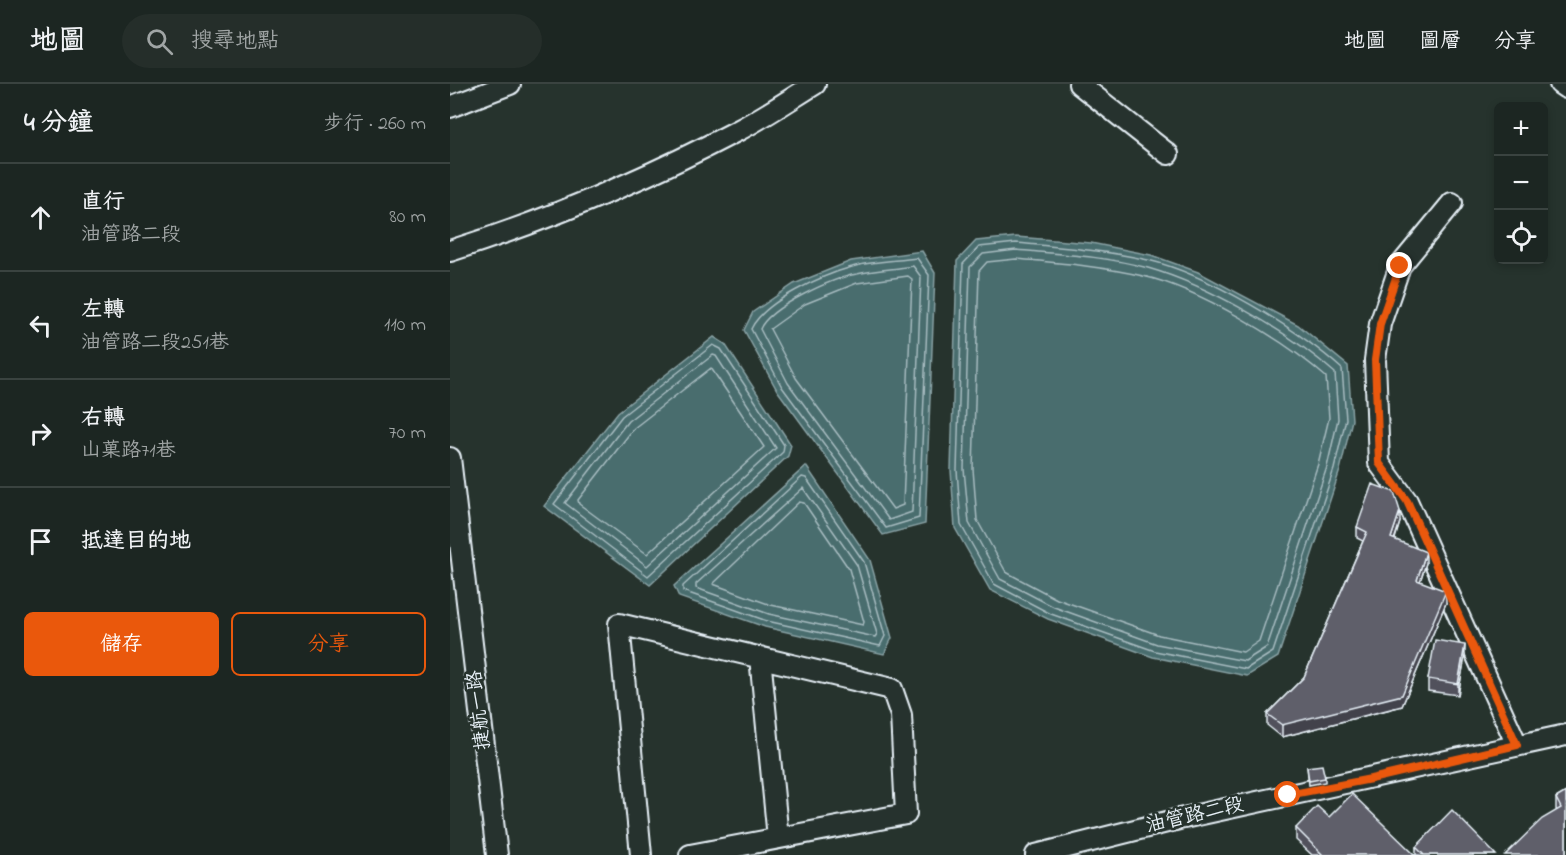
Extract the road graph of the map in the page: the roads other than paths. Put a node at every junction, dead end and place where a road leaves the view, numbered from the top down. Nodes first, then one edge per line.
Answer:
1 (510, 84) edge
2 (815, 84) edge
3 (1079, 84) edge
4 (1560, 84) edge
5 (1566, 88) edge
6 (450, 107) edge
7 (1168, 154) dead end
8 (1452, 203) dead end
9 (450, 251) edge
10 (450, 458) edge
11 (455, 533) edge
12 (760, 657) junction
13 (1566, 735) edge
14 (1517, 745) junction
15 (778, 838) junction
16 (498, 855) edge
17 (640, 855) edge
18 (690, 855) edge
19 (1036, 855) edge

1 - 6 street
2 - 9 street
3 - 7 street
4 - 5 street
8 - 14 street
10 - 11 street, 捷航一路
11 - 16 street, 捷航一路
12 - 15 street
12 - 15 street
12 - 17 street
13 - 14 street, 油管路二段
14 - 19 street, 油管路二段
15 - 18 street

